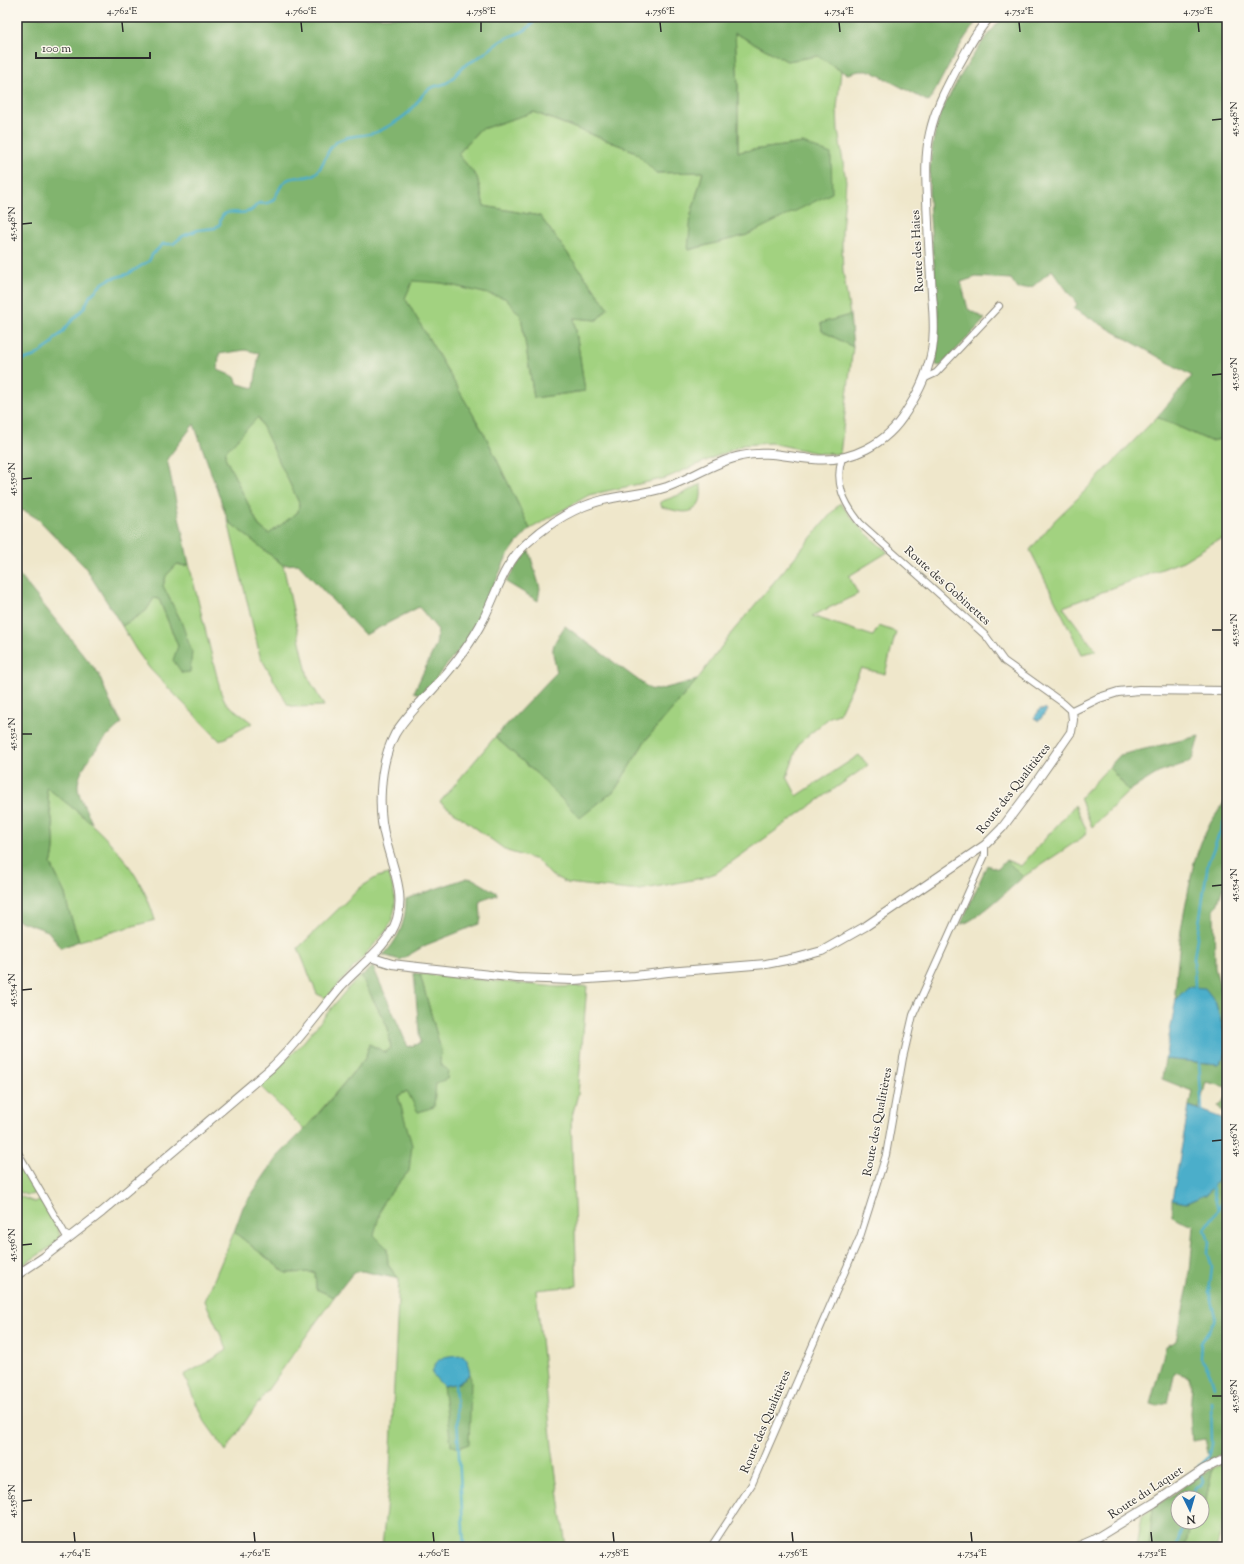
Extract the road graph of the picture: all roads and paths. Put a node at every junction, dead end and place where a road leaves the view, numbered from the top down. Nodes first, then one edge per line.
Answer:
1 (990, 17) edge
2 (999, 306) dead end
3 (923, 379) junction
4 (842, 458) junction
5 (1227, 691) edge
6 (1072, 711) junction
7 (985, 845) junction
8 (370, 957) junction
9 (17, 1151) edge
10 (68, 1239) junction
11 (17, 1274) edge
12 (1227, 1458) edge
13 (711, 1547) edge
14 (1077, 1547) edge

1 - 3 street, Route des Haies
2 - 3 street
3 - 4 street, Route des Haies
4 - 6 street, Route des Gobinettes
4 - 8 street, Route des Haies
5 - 6 street
6 - 7 street, Route des Qualitières
7 - 8 street
7 - 13 street, Route des Qualitières
8 - 10 street, Route des Haies
9 - 10 street
10 - 11 street, Route des Haies
12 - 14 street, Route du Laquet

